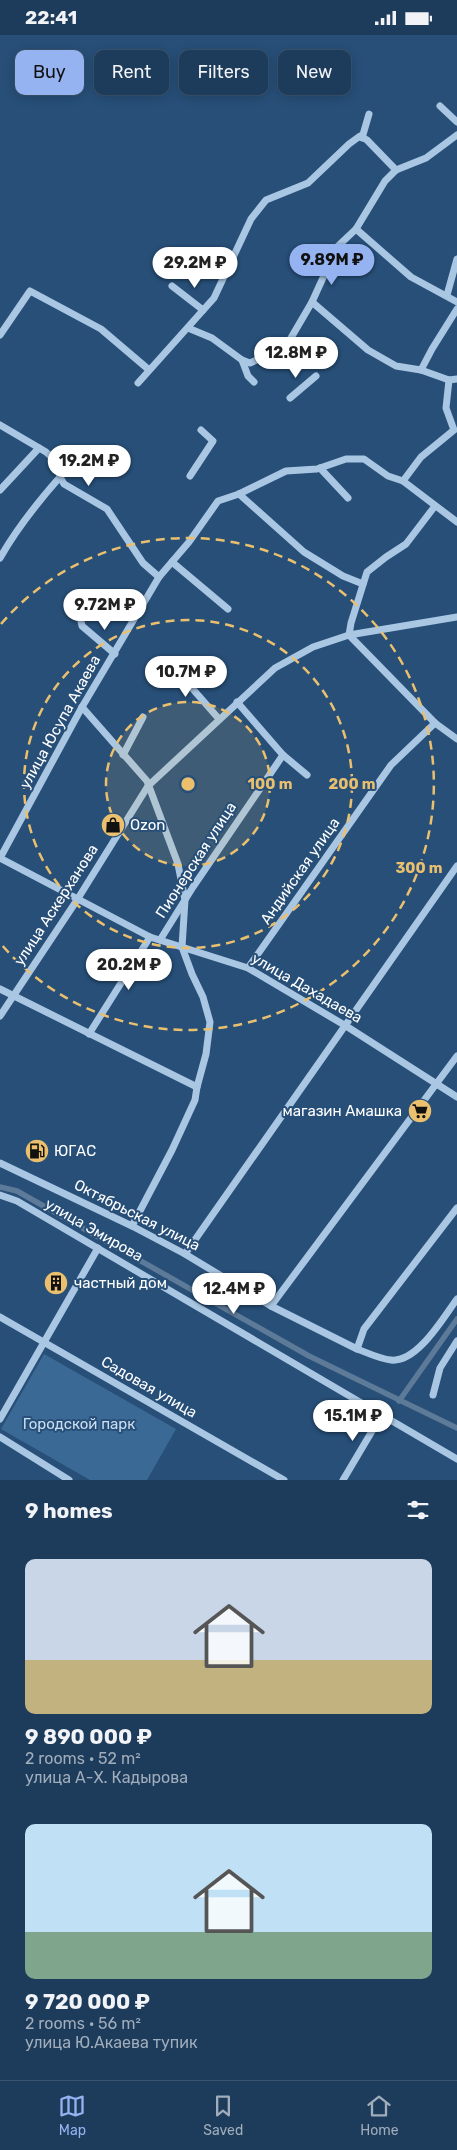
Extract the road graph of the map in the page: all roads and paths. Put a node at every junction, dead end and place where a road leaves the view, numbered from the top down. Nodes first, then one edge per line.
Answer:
1 (440, 106) dead end
2 (369, 114) dead end
3 (457, 123) edge
4 (457, 135) edge
5 (362, 138) junction
6 (396, 170) junction
7 (356, 229) junction
8 (457, 259) edge
9 (172, 285) dead end
10 (447, 295) junction
11 (457, 301) edge
12 (312, 302) junction
13 (457, 309) edge
14 (203, 310) junction
15 (188, 328) junction
16 (0, 335) edge
17 (242, 360) junction
18 (148, 369) junction
19 (421, 370) junction
20 (316, 377) dead end
21 (449, 379) junction
22 (457, 379) edge
23 (254, 382) dead end
24 (138, 383) dead end
25 (290, 398) dead end
26 (0, 425) edge
27 (201, 430) dead end
28 (40, 448) junction
29 (320, 468) junction
30 (190, 476) dead end
31 (60, 477) junction
32 (403, 481) junction
33 (0, 490) edge
34 (239, 494) junction
35 (348, 498) dead end
36 (435, 505) junction
37 (457, 522) edge
38 (0, 558) edge
39 (172, 562) junction
40 (159, 577) junction
41 (363, 583) junction
42 (228, 609) dead end
43 (84, 612) dead end
44 (457, 617) edge
45 (349, 635) junction
46 (115, 654) junction
47 (200, 672) dead end
48 (237, 702) junction
49 (82, 707) junction
50 (143, 717) dead end
51 (219, 719) junction
52 (435, 723) junction
53 (457, 739) edge
54 (124, 755) junction
55 (283, 755) junction
56 (306, 775) dead end
57 (148, 786) junction
58 (0, 858) edge
59 (457, 867) edge
60 (77, 900) junction
61 (185, 900) junction
62 (150, 937) junction
63 (160, 940) junction
64 (182, 947) junction
65 (248, 968) junction
66 (0, 989) edge
67 (13, 996) junction
68 (0, 1016) edge
69 (346, 1026) junction
70 (89, 1034) junction
71 (457, 1056) edge
72 (437, 1084) junction
73 (197, 1087) junction
74 (457, 1097) edge
75 (0, 1163) edge
76 (0, 1195) edge
77 (457, 1208) edge
78 (132, 1226) junction
79 (98, 1248) junction
80 (185, 1254) junction
81 (457, 1299) edge
82 (272, 1306) junction
83 (0, 1317) edge
84 (457, 1341) edge
85 (44, 1343) junction
86 (357, 1349) junction
87 (433, 1395) dead end
88 (381, 1416) junction
89 (0, 1419) edge
90 (0, 1437) edge
91 (457, 1459) edge
92 (69, 1480) edge
93 (284, 1480) edge
94 (343, 1480) edge

1 - 3 street
2 - 5 street
4 - 6 street
5 - 6 street
5 - 14 street
6 - 7 street
7 - 10 street
7 - 12 street
8 - 10 street
9 - 14 street
10 - 11 street
12 - 17 street
12 - 19 street
13 - 19 street
14 - 15 street
15 - 17 street
15 - 18 street
16 - 18 street
17 - 23 street
18 - 24 street
19 - 21 street
20 - 25 street
21 - 22 street
21 - 32 street
26 - 28 street
27 - 30 street
28 - 31 street
28 - 33 street
29 - 32 street, улица Юсупа Акаева
29 - 34 street, улица Юсупа Акаева
29 - 35 street
31 - 38 street
31 - 40 street
32 - 36 street, улица Юсупа Акаева
34 - 39 street, улица Юсупа Акаева
34 - 41 street
36 - 37 street, улица Юсупа Акаева
36 - 41 street
39 - 40 street, улица Юсупа Акаева
39 - 42 street
40 - 46 street, улица Юсупа Акаева
41 - 45 street
43 - 46 street
44 - 45 street, улица Аскерханова
45 - 48 street, улица Аскерханова
45 - 52 street
46 - 49 street, улица Юсупа Акаева
47 - 51 street
48 - 51 street, улица Аскерханова
48 - 55 street
49 - 54 street
49 - 58 street, улица Юсупа Акаева
50 - 54 street
51 - 57 street, улица Аскерханова
52 - 53 street
52 - 65 street, Андийская улица
54 - 57 street
55 - 56 street
55 - 61 street, Пионерская улица
57 - 60 street, улица Аскерханова
57 - 61 street
58 - 60 street, улица Дахадаева
59 - 69 street
60 - 62 street, улица Дахадаева
60 - 67 street, улица Аскерханова
61 - 63 street, Пионерская улица
61 - 64 street
62 - 63 street, улица Дахадаева
62 - 70 street
63 - 64 street, улица Дахадаева
64 - 65 street, улица Дахадаева
64 - 73 street
65 - 69 street, улица Дахадаева
66 - 67 street
67 - 68 street, улица Аскерханова
67 - 70 street
69 - 72 street, улица Дахадаева
69 - 80 street
70 - 73 street
71 - 72 street
72 - 74 street, улица Дахадаева
72 - 82 street
73 - 78 street
75 - 78 street, Октябрьская улица
76 - 79 street, улица Эмирова
77 - 86 street
78 - 80 street, Октябрьская улица
79 - 85 street
79 - 88 street, улица Эмирова
80 - 82 street, Октябрьская улица
81 - 86 street, Октябрьская улица
82 - 86 street, Октябрьская улица
83 - 85 street, Садовая улица
84 - 87 street
85 - 89 street
85 - 93 street, Садовая улица
88 - 91 street, улица Эмирова
88 - 94 street
90 - 92 street

